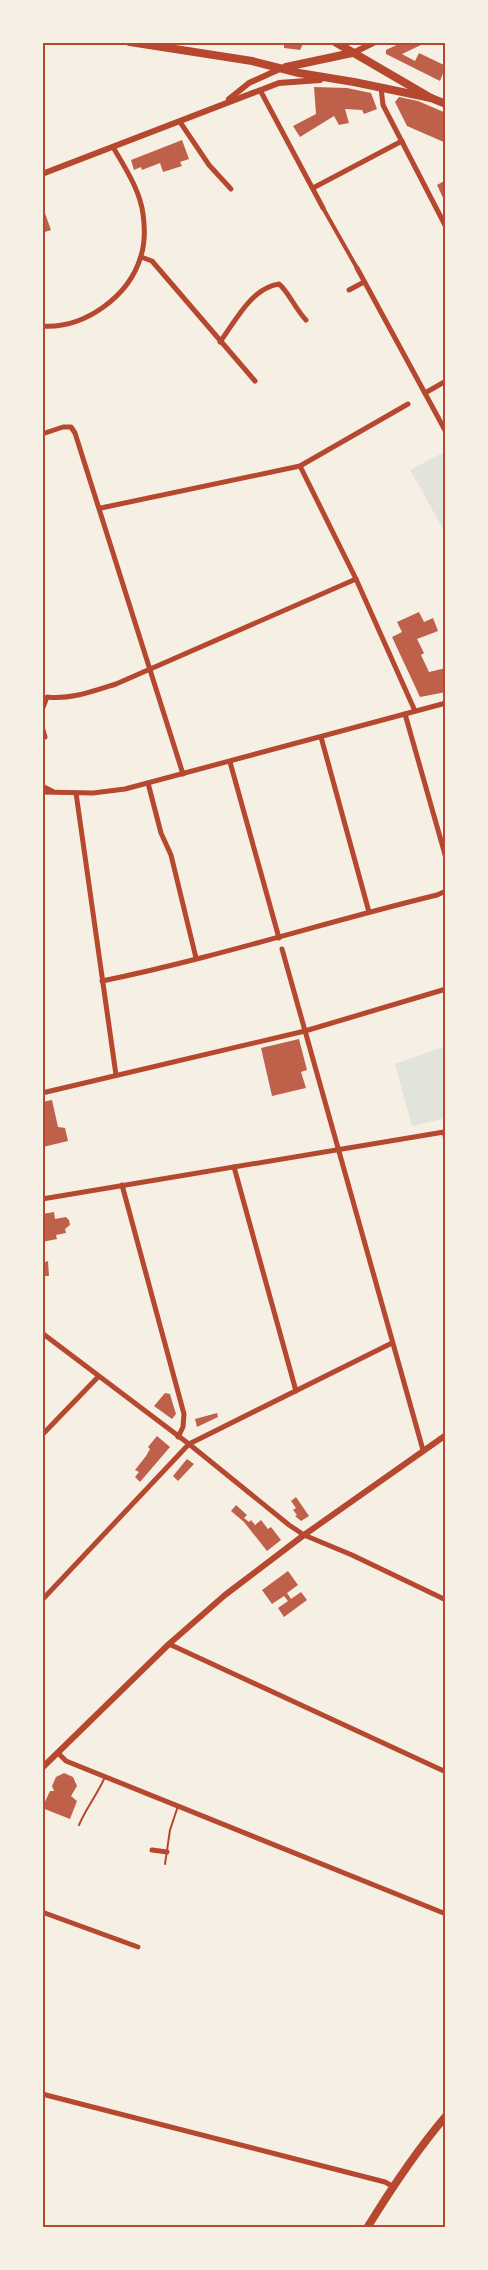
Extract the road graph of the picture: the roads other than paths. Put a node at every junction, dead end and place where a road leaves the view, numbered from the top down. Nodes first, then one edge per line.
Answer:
1 (130, 42) edge
2 (335, 42) edge
3 (375, 42) edge
4 (352, 53) junction
5 (283, 68) junction
6 (339, 79) junction
7 (381, 88) junction
8 (260, 90) junction
9 (431, 98) junction
10 (223, 103) junction
11 (446, 105) edge
12 (180, 122) junction
13 (402, 141) junction
14 (113, 147) junction
15 (42, 174) edge
16 (313, 188) junction
17 (231, 189) dead end
18 (323, 208) joint
19 (446, 227) edge
20 (141, 257) junction
21 (357, 268) joint
22 (364, 282) junction
23 (349, 290) dead end
24 (306, 320) dead end
25 (42, 326) edge
26 (220, 342) junction
27 (236, 361) junction
28 (229, 367) dead end
29 (255, 381) dead end
30 (446, 381) edge
31 (425, 393) junction
32 (408, 404) dead end
33 (446, 432) edge
34 (42, 434) edge
35 (300, 466) junction
36 (100, 508) junction
37 (356, 579) junction
38 (152, 670) junction
39 (44, 695) edge
40 (446, 703) edge
41 (42, 710) edge
42 (415, 711) junction
43 (405, 714) junction
44 (42, 727) edge
45 (45, 737) dead end
46 (321, 737) junction
47 (230, 762) junction
48 (183, 774) junction
49 (148, 783) junction
50 (42, 786) edge
51 (42, 792) edge
52 (53, 792) junction
53 (76, 793) junction
54 (446, 858) edge
55 (446, 891) edge
56 (369, 912) junction
57 (279, 938) junction
58 (282, 949) dead end
59 (196, 958) junction
60 (102, 981) junction
61 (446, 989) edge
62 (305, 1031) junction
63 (116, 1076) junction
64 (42, 1093) edge
65 (446, 1139) edge
66 (339, 1149) junction
67 (234, 1167) junction
68 (122, 1185) junction
69 (42, 1199) edge
70 (42, 1333) edge
71 (392, 1343) junction
72 (98, 1377) junction
73 (296, 1391) junction
74 (42, 1435) edge
75 (446, 1435) edge
76 (178, 1437) junction
77 (189, 1444) junction
78 (423, 1450) junction
79 (304, 1535) junction
80 (42, 1600) edge
81 (446, 1600) edge
82 (169, 1644) junction
83 (58, 1754) junction
84 (42, 1768) edge
85 (446, 1772) edge
86 (105, 1777) junction
87 (178, 1806) junction
88 (79, 1825) dead end
89 (152, 1850) dead end
90 (167, 1852) junction
91 (165, 1864) dead end
92 (42, 1912) edge
93 (446, 1914) edge
94 (138, 1947) dead end
95 (42, 2094) edge
96 (446, 2116) edge
97 (392, 2186) junction
98 (367, 2228) edge

1 - 5 highway
2 - 4 highway
3 - 4 street
4 - 5 highway
4 - 9 highway
5 - 6 highway
5 - 10 street
6 - 7 highway
6 - 8 street
7 - 9 highway
7 - 13 street
8 - 10 street
8 - 16 street
9 - 11 highway
10 - 12 street
12 - 14 street
12 - 17 street
13 - 16 street
13 - 19 street
14 - 15 street
14 - 20 street
16 - 18 street
18 - 21 street
20 - 25 street
20 - 26 street
21 - 22 street
22 - 23 street
22 - 31 street
24 - 26 street
26 - 27 street
27 - 28 street
27 - 29 street
30 - 31 street
31 - 33 street
32 - 35 street
34 - 36 street
35 - 36 street
35 - 37 street
36 - 38 street
37 - 38 street
37 - 42 street
38 - 39 street
38 - 48 street
39 - 41 street
40 - 42 street
42 - 43 street
43 - 46 street
43 - 54 street
44 - 45 street
46 - 47 street
46 - 56 street
47 - 48 street
47 - 57 street
48 - 49 street
49 - 53 street
49 - 59 street
50 - 52 street
51 - 52 street
52 - 53 street
53 - 60 street
55 - 56 street
56 - 57 street
57 - 59 street
58 - 62 street
59 - 60 street
60 - 63 street
61 - 62 street
62 - 63 street
62 - 66 street
63 - 64 street
65 - 66 street
66 - 67 street
66 - 71 street
67 - 68 street
67 - 73 street
68 - 69 street
68 - 76 street
70 - 72 street
71 - 73 street
71 - 78 street
72 - 74 street
72 - 76 street
73 - 77 street
75 - 78 street
76 - 77 street
77 - 79 street
77 - 80 street
78 - 79 street
79 - 81 street
79 - 82 street
82 - 83 street
82 - 85 street
83 - 84 street
83 - 86 street
86 - 87 street
86 - 88 lane
87 - 90 lane
87 - 93 street
89 - 90 street
90 - 91 lane
92 - 94 street
95 - 97 street
96 - 97 highway
97 - 98 highway

